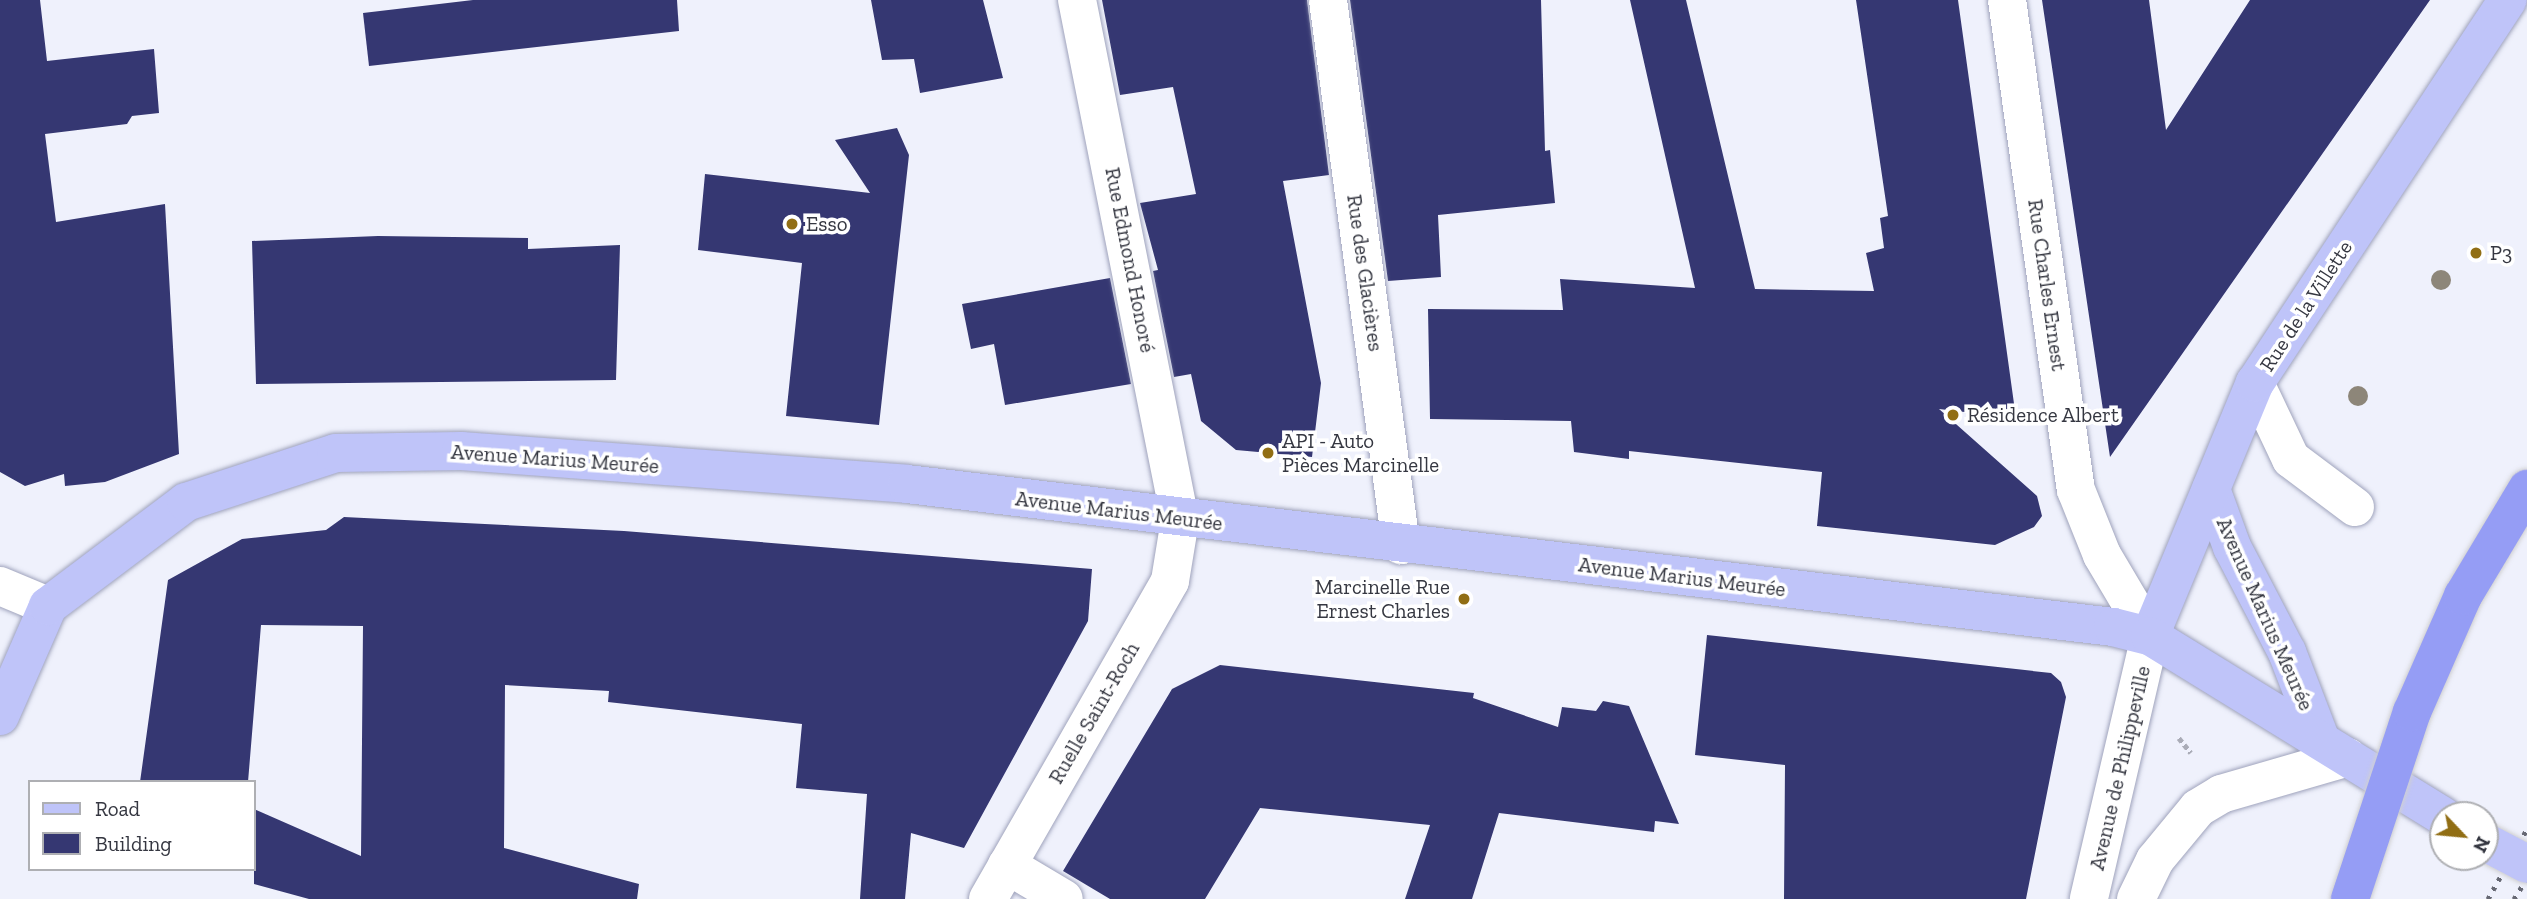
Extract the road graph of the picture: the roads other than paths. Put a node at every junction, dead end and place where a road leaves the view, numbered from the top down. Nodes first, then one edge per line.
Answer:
1 (1077, 0) edge
2 (1328, 0) edge
3 (2007, 0) edge
4 (2508, 0) edge
5 (2255, 383) junction
6 (2211, 489) junction
7 (2527, 489) edge
8 (2355, 507) dead end
9 (1180, 520) junction
10 (1401, 545) junction
11 (0, 586) edge
12 (48, 606) junction
13 (2150, 636) junction
14 (0, 716) edge
15 (2334, 748) junction
16 (2429, 807) edge
17 (2499, 849) edge
18 (1007, 864) junction
19 (2527, 864) edge
20 (988, 899) edge
21 (1064, 899) edge
22 (2089, 899) edge
23 (2136, 899) edge
24 (2350, 899) edge

1 - 9 street, Rue Edmond Honoré
2 - 10 street, Rue des Glacières
3 - 13 street, Rue Charles Ernest
4 - 5 main road, Rue de la Villette
5 - 6 main road, Rue de la Villette
5 - 8 street
6 - 13 main road, Rue de la Villette
6 - 15 main road, Avenue Marius Meurée
7 - 24 highway, bridge
9 - 10 main road, Avenue Marius Meurée
9 - 12 main road, Avenue Marius Meurée
9 - 18 street, Ruelle Saint-Roch
10 - 13 main road, Avenue Marius Meurée
11 - 12 street
12 - 14 main road, Avenue Marius Meurée
13 - 15 main road, Avenue Marius Meurée
13 - 22 street, Avenue de Philippeville
15 - 16 main road, Avenue Marius Meurée
15 - 23 street
17 - 19 main road, bridge
18 - 20 street, Ruelle Saint-Roch
18 - 21 street

